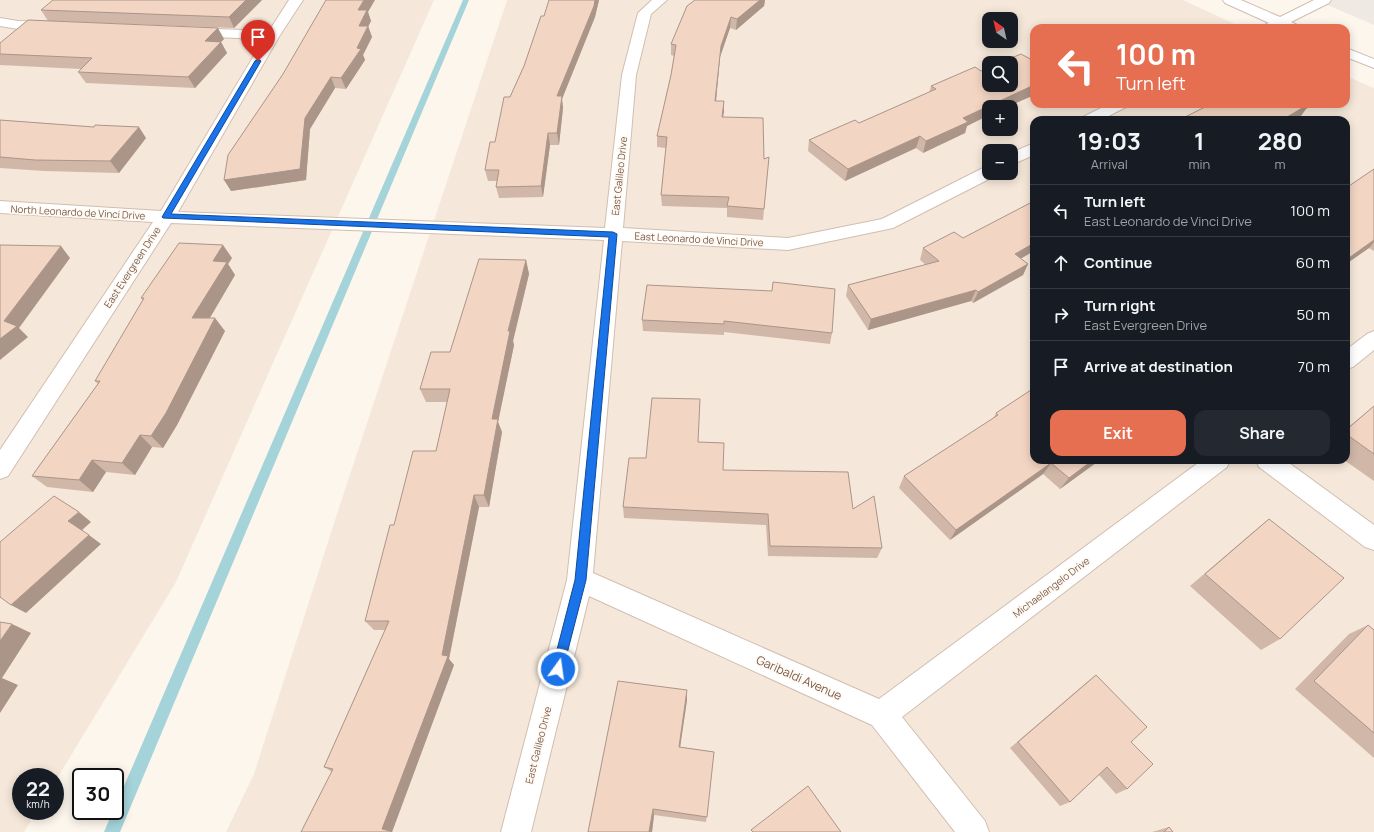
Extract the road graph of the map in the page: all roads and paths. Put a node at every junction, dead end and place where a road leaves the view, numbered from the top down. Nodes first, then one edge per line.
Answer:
1 (296, 0) edge
2 (660, 0) edge
3 (1230, 0) edge
4 (1324, 0) edge
5 (0, 22) edge
6 (1272, 24) edge
7 (1276, 24) edge
8 (66, 27) edge
9 (177, 31) edge
10 (273, 35) junction
11 (1350, 54) edge
12 (1374, 64) edge
13 (1113, 108) edge
14 (1097, 116) edge
15 (1030, 150) edge
16 (1018, 156) edge
17 (982, 176) edge
18 (0, 207) edge
19 (166, 217) junction
20 (372, 225) joint
21 (613, 234) junction
22 (1374, 339) edge
23 (1350, 358) edge
24 (1214, 464) edge
25 (1272, 464) edge
26 (0, 469) edge
27 (1374, 539) edge
28 (580, 580) junction
29 (882, 715) junction
30 (516, 832) edge
31 (974, 832) edge

1 - 10 street, East Evergreen Drive
2 - 21 street, East Galileo Drive
3 - 6 street
4 - 7 street
5 - 8 street
9 - 10 street
10 - 19 street, East Evergreen Drive
11 - 12 street
13 - 14 street
15 - 16 street
17 - 21 street, East Leonardo de Vinci Drive
18 - 19 street, North Leonardo de Vinci Drive
19 - 20 street, North Leonardo de Vinci Drive
19 - 26 street, East Evergreen Drive
20 - 21 street, East Leonardo de Vinci Drive
21 - 28 street, East Galileo Drive
22 - 23 street
24 - 29 street, Michaelangelo Drive
25 - 27 street
28 - 29 street, Garibaldi Avenue
28 - 30 street, East Galileo Drive
29 - 31 street, Garibaldi Avenue

